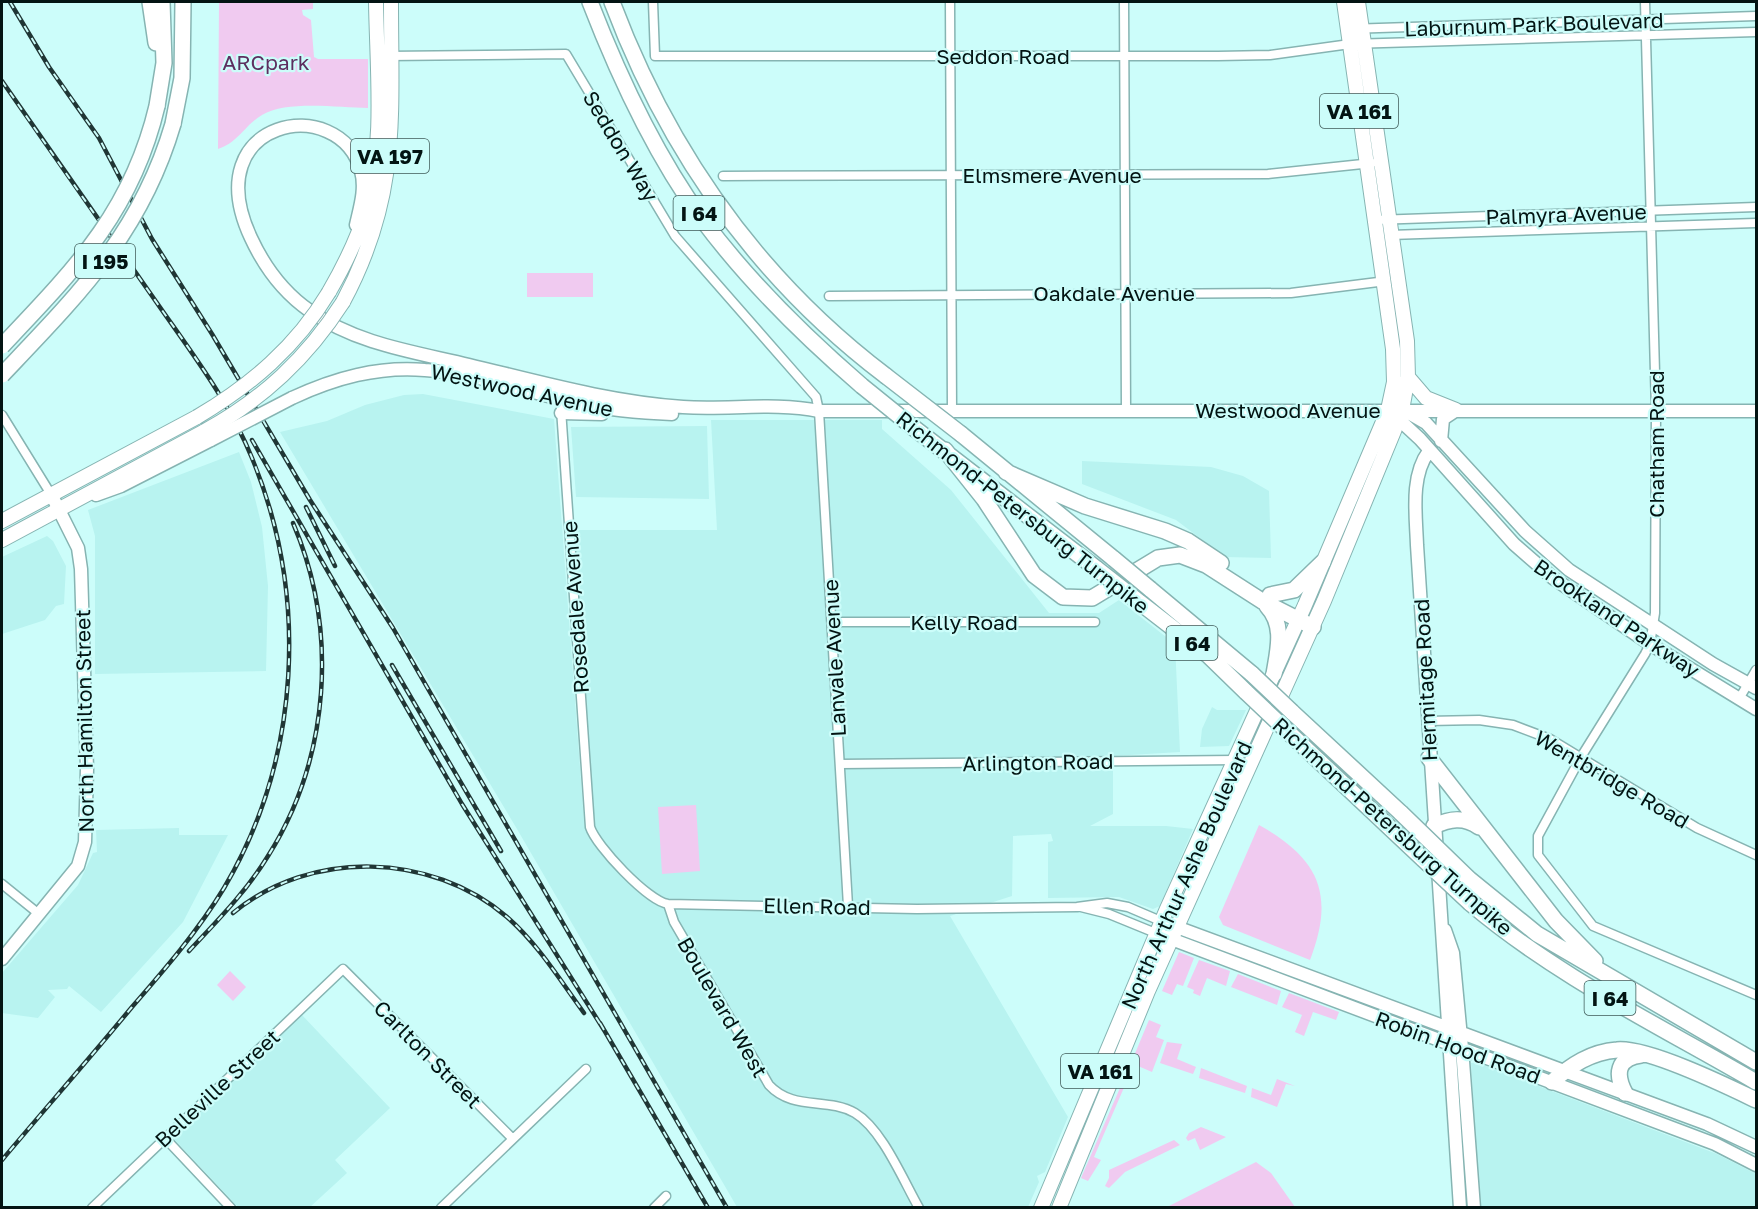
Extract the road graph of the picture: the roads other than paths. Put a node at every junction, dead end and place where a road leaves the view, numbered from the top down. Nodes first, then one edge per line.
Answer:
1 (150, 2) edge
2 (162, 2) edge
3 (183, 2) edge
4 (376, 2) edge
5 (391, 2) edge
6 (590, 2) edge
7 (612, 2) edge
8 (653, 2) edge
9 (950, 2) edge
10 (1124, 2) edge
11 (1344, 2) edge
12 (1358, 2) edge
13 (1645, 2) edge
14 (1756, 16) edge
15 (1646, 21) junction
16 (1355, 29) junction
17 (1756, 32) edge
18 (1646, 37) junction
19 (1350, 44) junction
20 (1364, 44) junction
21 (384, 56) junction
22 (950, 56) junction
23 (1125, 56) junction
24 (156, 106) junction
25 (1374, 163) junction
26 (1125, 174) junction
27 (950, 175) junction
28 (723, 176) dead end
29 (1756, 207) edge
30 (1651, 211) junction
31 (1382, 220) junction
32 (1756, 223) edge
33 (1652, 227) junction
34 (1377, 235) junction
35 (1392, 235) junction
36 (349, 255) junction
37 (1391, 280) junction
38 (1125, 293) junction
39 (950, 294) junction
40 (829, 296) dead end
41 (2, 346) edge
42 (2, 375) edge
43 (1408, 376) junction
44 (560, 393) junction
45 (952, 410) junction
46 (1126, 410) junction
47 (1456, 410) junction
48 (1656, 410) junction
49 (819, 411) junction
50 (1756, 411) edge
51 (645, 412) junction
52 (561, 413) junction
53 (1396, 413) junction
54 (2, 415) edge
55 (208, 435) junction
56 (1441, 441) junction
57 (945, 450) junction
58 (1429, 450) junction
59 (1006, 472) junction
60 (52, 496) junction
61 (67, 507) junction
62 (2, 521) edge
63 (2, 540) edge
64 (1323, 562) junction
65 (1266, 598) junction
66 (1300, 616) junction
67 (833, 622) junction
68 (1095, 622) dead end
69 (1314, 624) junction
70 (1654, 626) junction
71 (1650, 644) junction
72 (1756, 670) edge
73 (1274, 674) junction
74 (1752, 686) edge
75 (1738, 699) junction
76 (1756, 709) edge
77 (1427, 721) junction
78 (1581, 757) junction
79 (1430, 758) junction
80 (1236, 760) junction
81 (840, 764) junction
82 (1434, 826) junction
83 (1486, 833) junction
84 (1216, 843) junction
85 (1756, 855) edge
86 (2, 884) edge
87 (668, 904) junction
88 (848, 906) junction
89 (1077, 907) junction
90 (1439, 912) junction
91 (39, 914) junction
92 (1167, 931) junction
93 (2, 959) edge
94 (343, 969) joint
95 (1260, 974) junction
96 (1310, 976) junction
97 (1617, 981) junction
98 (1756, 995) edge
99 (1448, 1028) junction
100 (1460, 1033) junction
101 (1449, 1043) junction
102 (1462, 1048) junction
103 (1643, 1055) junction
104 (1756, 1062) edge
105 (586, 1069) dead end
106 (1565, 1071) junction
107 (1552, 1082) junction
108 (1756, 1082) edge
109 (1625, 1093) junction
110 (1756, 1100) edge
111 (165, 1138) junction
112 (513, 1139) junction
113 (1756, 1147) edge
114 (1756, 1165) edge
115 (666, 1196) dead end
116 (92, 1208) edge
117 (231, 1208) edge
118 (441, 1208) edge
119 (654, 1208) edge
120 (919, 1208) edge
121 (1041, 1208) edge
122 (1059, 1208) edge
123 (1460, 1208) edge
124 (1473, 1208) edge

1 - 24 highway
2 - 24 highway, I 195
3 - 42 highway, I 195, bridge
4 - 21 main road, VA 197
5 - 21 main road, VA 197
6 - 57 highway, Richmond-Petersburg Turnpike / I 64, bridge
7 - 59 highway, Richmond-Petersburg Turnpike / I 64, bridge
8 - 22 street, Seddon Road
9 - 22 street
10 - 23 street
11 - 16 main road, VA 161
12 - 16 main road, VA 161
13 - 15 street, Chatham Road
14 - 15 street, Laburnum Park Boulevard
15 - 16 street, Laburnum Park Boulevard
15 - 18 street, Chatham Road
16 - 19 main road, VA 161
16 - 20 main road, VA 161
17 - 18 street, Laburnum Park Boulevard
18 - 20 street, Laburnum Park Boulevard
18 - 30 street, Chatham Road
19 - 20 street, Laburnum Park Boulevard
19 - 23 street, Seddon Road
19 - 25 main road, VA 161
20 - 25 main road, VA 161
21 - 36 main road, VA 197
21 - 49 street, Seddon Way
21 - 55 main road, VA 197, bridge
22 - 23 street, Seddon Road
22 - 27 street
23 - 26 street
24 - 41 highway, I 195, bridge
25 - 26 street, Elmsmere Avenue
25 - 31 main road, VA 161
26 - 27 street, Elmsmere Avenue
26 - 38 street
27 - 28 street, Elmsmere Avenue
27 - 39 street
29 - 30 street, Palmyra Avenue
30 - 31 street, Palmyra Avenue
30 - 33 street, Chatham Road
31 - 34 main road, VA 161
31 - 35 main road, VA 161
32 - 33 street, Palmyra Avenue
33 - 35 street, Palmyra Avenue
33 - 48 street, Chatham Road
34 - 35 street, Palmyra Avenue
34 - 37 main road, VA 161
35 - 37 main road, VA 161
36 - 44 main road, Westwood Avenue
36 - 60 main road, VA 197, bridge
37 - 38 street, Oakdale Avenue
37 - 43 main road, VA 161
37 - 53 main road, VA 161
38 - 39 street, Oakdale Avenue
38 - 46 street
39 - 40 street, Oakdale Avenue
39 - 45 street
43 - 47 main road
43 - 53 main road, VA 161
44 - 49 main road, Westwood Avenue
44 - 51 main road, Westwood Avenue
44 - 52 street, Rosedale Avenue
44 - 55 main road, Westwood Avenue, bridge
45 - 46 main road, Westwood Avenue
45 - 49 main road, Westwood Avenue
46 - 53 main road, Westwood Avenue
47 - 48 main road, Westwood Avenue
47 - 53 main road, Westwood Avenue
47 - 56 main road
48 - 50 main road, Westwood Avenue
48 - 70 street, Chatham Road
49 - 51 main road, Westwood Avenue
49 - 67 street, Lanvale Avenue
51 - 52 main road
52 - 87 street, Rosedale Avenue
53 - 56 main road, Brookland Parkway
53 - 58 main road, Brookland Parkway
53 - 64 main road, North Arthur Ashe Boulevard / VA 161
53 - 69 main road, North Arthur Ashe Boulevard / VA 161
54 - 60 street
55 - 61 main road, Westwood Avenue / VA 197
56 - 70 main road, Brookland Parkway
57 - 65 highway
57 - 108 highway, Richmond-Petersburg Turnpike / I 64, bridge
58 - 71 main road, Brookland Parkway
58 - 77 main road, Hermitage Road
59 - 65 highway
59 - 97 highway, Richmond-Petersburg Turnpike / I 64, bridge
60 - 61 main road, North Hamilton Street
60 - 62 main road, VA 197
61 - 63 main road, Westwood Avenue / VA 197
61 - 91 main road, North Hamilton Street
64 - 65 highway
64 - 66 main road, North Arthur Ashe Boulevard / VA 161
65 - 66 highway
65 - 73 highway
66 - 69 highway
66 - 73 main road, North Arthur Ashe Boulevard / VA 161
67 - 68 street, Kelly Road
67 - 81 street, Lanvale Avenue
69 - 84 main road, North Arthur Ashe Boulevard / VA 161
70 - 71 street, Chatham Road
70 - 74 main road, Brookland Parkway
71 - 75 main road, Brookland Parkway
71 - 78 street, Chatham Road
72 - 74 street
73 - 80 main road, North Arthur Ashe Boulevard / VA 161
74 - 75 street
75 - 76 main road, Brookland Parkway
77 - 78 street, Wentbridge Road
77 - 79 main road, Hermitage Road
78 - 85 street, Wentbridge Road
78 - 98 street, Chatham Road
79 - 82 main road, Hermitage Road
79 - 83 highway
80 - 81 street, Arlington Road
80 - 84 main road
80 - 92 main road, North Arthur Ashe Boulevard / VA 161
81 - 88 street, Lanvale Avenue
82 - 83 highway
82 - 90 main road, Hermitage Road
83 - 97 highway
84 - 92 main road, North Arthur Ashe Boulevard / VA 161
86 - 91 street
87 - 88 street, Ellen Road
87 - 120 street, Boulevard West
88 - 89 street, Ellen Road
89 - 92 street, Ellen Road
89 - 92 street, Ellen Road
90 - 99 main road, Hermitage Road
90 - 100 main road, Hermitage Road
91 - 93 main road, North Hamilton Street
92 - 95 main road, Robin Hood Road
92 - 96 main road, Robin Hood Road
92 - 121 main road, North Arthur Ashe Boulevard / VA 161
92 - 122 main road, North Arthur Ashe Boulevard / VA 161
94 - 111 street, Belleville Street
94 - 112 street, Carlton Street
95 - 96 main road
95 - 101 main road, Robin Hood Road
96 - 99 main road, Robin Hood Road
97 - 104 highway, Richmond-Petersburg Turnpike / I 64
99 - 100 main road, Robin Hood Road
99 - 101 main road, Hermitage Road
100 - 102 main road, Hermitage Road
100 - 106 main road, Robin Hood Road
101 - 102 main road, Robin Hood Road
101 - 123 main road, Hermitage Road
102 - 107 main road, Robin Hood Road
102 - 124 main road, Hermitage Road
103 - 106 highway
103 - 109 highway
103 - 110 highway
105 - 112 street
106 - 107 highway
106 - 109 main road, Robin Hood Road
107 - 114 main road, Robin Hood Road
109 - 113 main road, Robin Hood Road
111 - 116 street, Belleville Street
111 - 117 street
112 - 118 street
115 - 119 street

